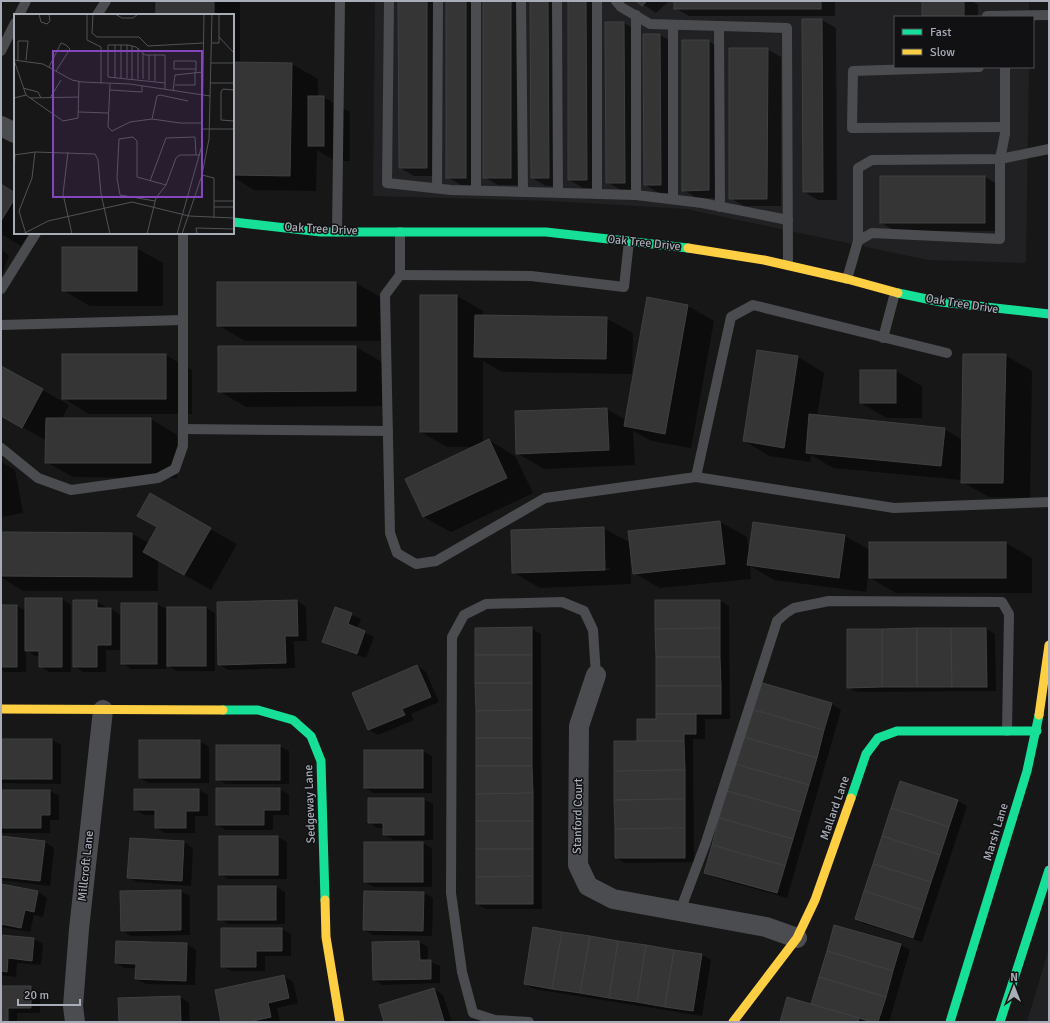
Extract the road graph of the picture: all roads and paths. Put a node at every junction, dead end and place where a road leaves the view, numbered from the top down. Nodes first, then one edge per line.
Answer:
1 (26, 1) edge
2 (106, 1) edge
3 (340, 1) edge
4 (389, 1) edge
5 (438, 1) edge
6 (476, 1) edge
7 (521, 1) edge
8 (557, 1) edge
9 (597, 1) edge
10 (616, 1) edge
11 (20, 14) edge
12 (98, 14) edge
13 (1049, 15) edge
14 (636, 16) junction
15 (987, 16) dead end
16 (14, 25) edge
17 (673, 25) junction
18 (719, 26) junction
19 (1, 51) edge
20 (948, 68) edge
21 (1005, 68) edge
22 (1, 126) edge
23 (1005, 127) junction
24 (14, 132) edge
25 (1049, 149) edge
26 (1000, 159) junction
27 (437, 188) junction
28 (476, 190) junction
29 (523, 192) junction
30 (558, 192) junction
31 (597, 194) junction
32 (636, 195) junction
33 (673, 199) junction
34 (720, 207) junction
35 (788, 220) junction
36 (234, 222) edge
37 (337, 232) junction
38 (400, 232) junction
39 (35, 234) edge
40 (183, 234) edge
41 (858, 240) junction
42 (630, 241) junction
43 (788, 265) junction
44 (400, 275) junction
45 (847, 279) junction
46 (1, 289) edge
47 (895, 293) junction
48 (1049, 314) edge
49 (183, 320) junction
50 (1, 325) edge
51 (883, 338) junction
52 (947, 353) dead end
53 (183, 428) junction
54 (388, 431) junction
55 (1, 448) edge
56 (696, 477) junction
57 (1049, 502) edge
58 (1049, 645) edge
59 (596, 675) joint
60 (1, 709) edge
61 (103, 710) junction
62 (1007, 732) junction
63 (1037, 732) junction
64 (1049, 870) edge
65 (680, 911) junction
66 (797, 938) junction
67 (75, 1022) edge
68 (340, 1022) edge
69 (529, 1022) edge
70 (733, 1022) edge
71 (950, 1022) edge
72 (1000, 1022) edge

1 - 11 lane
2 - 12 lane
3 - 37 lane
4 - 27 lane
5 - 27 lane
6 - 28 lane
7 - 29 lane
8 - 30 lane
9 - 31 lane
10 - 14 lane
13 - 15 lane
14 - 17 lane
14 - 32 lane
16 - 19 lane
17 - 18 lane
17 - 33 lane
18 - 34 lane
18 - 35 lane
20 - 23 lane
21 - 23 lane
22 - 24 street
23 - 26 lane
25 - 26 lane
26 - 41 lane
26 - 41 lane
27 - 28 lane
28 - 29 lane
29 - 30 lane
30 - 31 lane
31 - 32 lane
32 - 33 lane
33 - 34 lane
34 - 35 lane
35 - 43 lane
36 - 37 street, Oak Tree Drive
37 - 38 street, Oak Tree Drive
38 - 42 street, Oak Tree Drive
38 - 44 lane
39 - 46 lane
40 - 49 lane
41 - 45 lane
42 - 43 street, Oak Tree Drive
42 - 44 lane
43 - 45 street, Oak Tree Drive
44 - 54 lane
45 - 47 street, Oak Tree Drive
47 - 48 street, Oak Tree Drive
47 - 51 lane
49 - 50 lane
49 - 53 lane
51 - 52 lane
51 - 56 lane
53 - 54 lane
53 - 55 lane
54 - 56 lane
56 - 57 lane
58 - 63 street, Marsh Lane
59 - 65 street, Stanford Court
59 - 69 lane
60 - 61 street, Sedgeway Lane
61 - 67 street, Millcroft Lane
61 - 68 street, Sedgeway Lane
62 - 63 street, Mallard Lane
62 - 65 lane
62 - 66 street, Mallard Lane
63 - 71 street, Marsh Lane
64 - 72 street
65 - 66 street, Stanford Court
66 - 70 street, Mallard Lane

